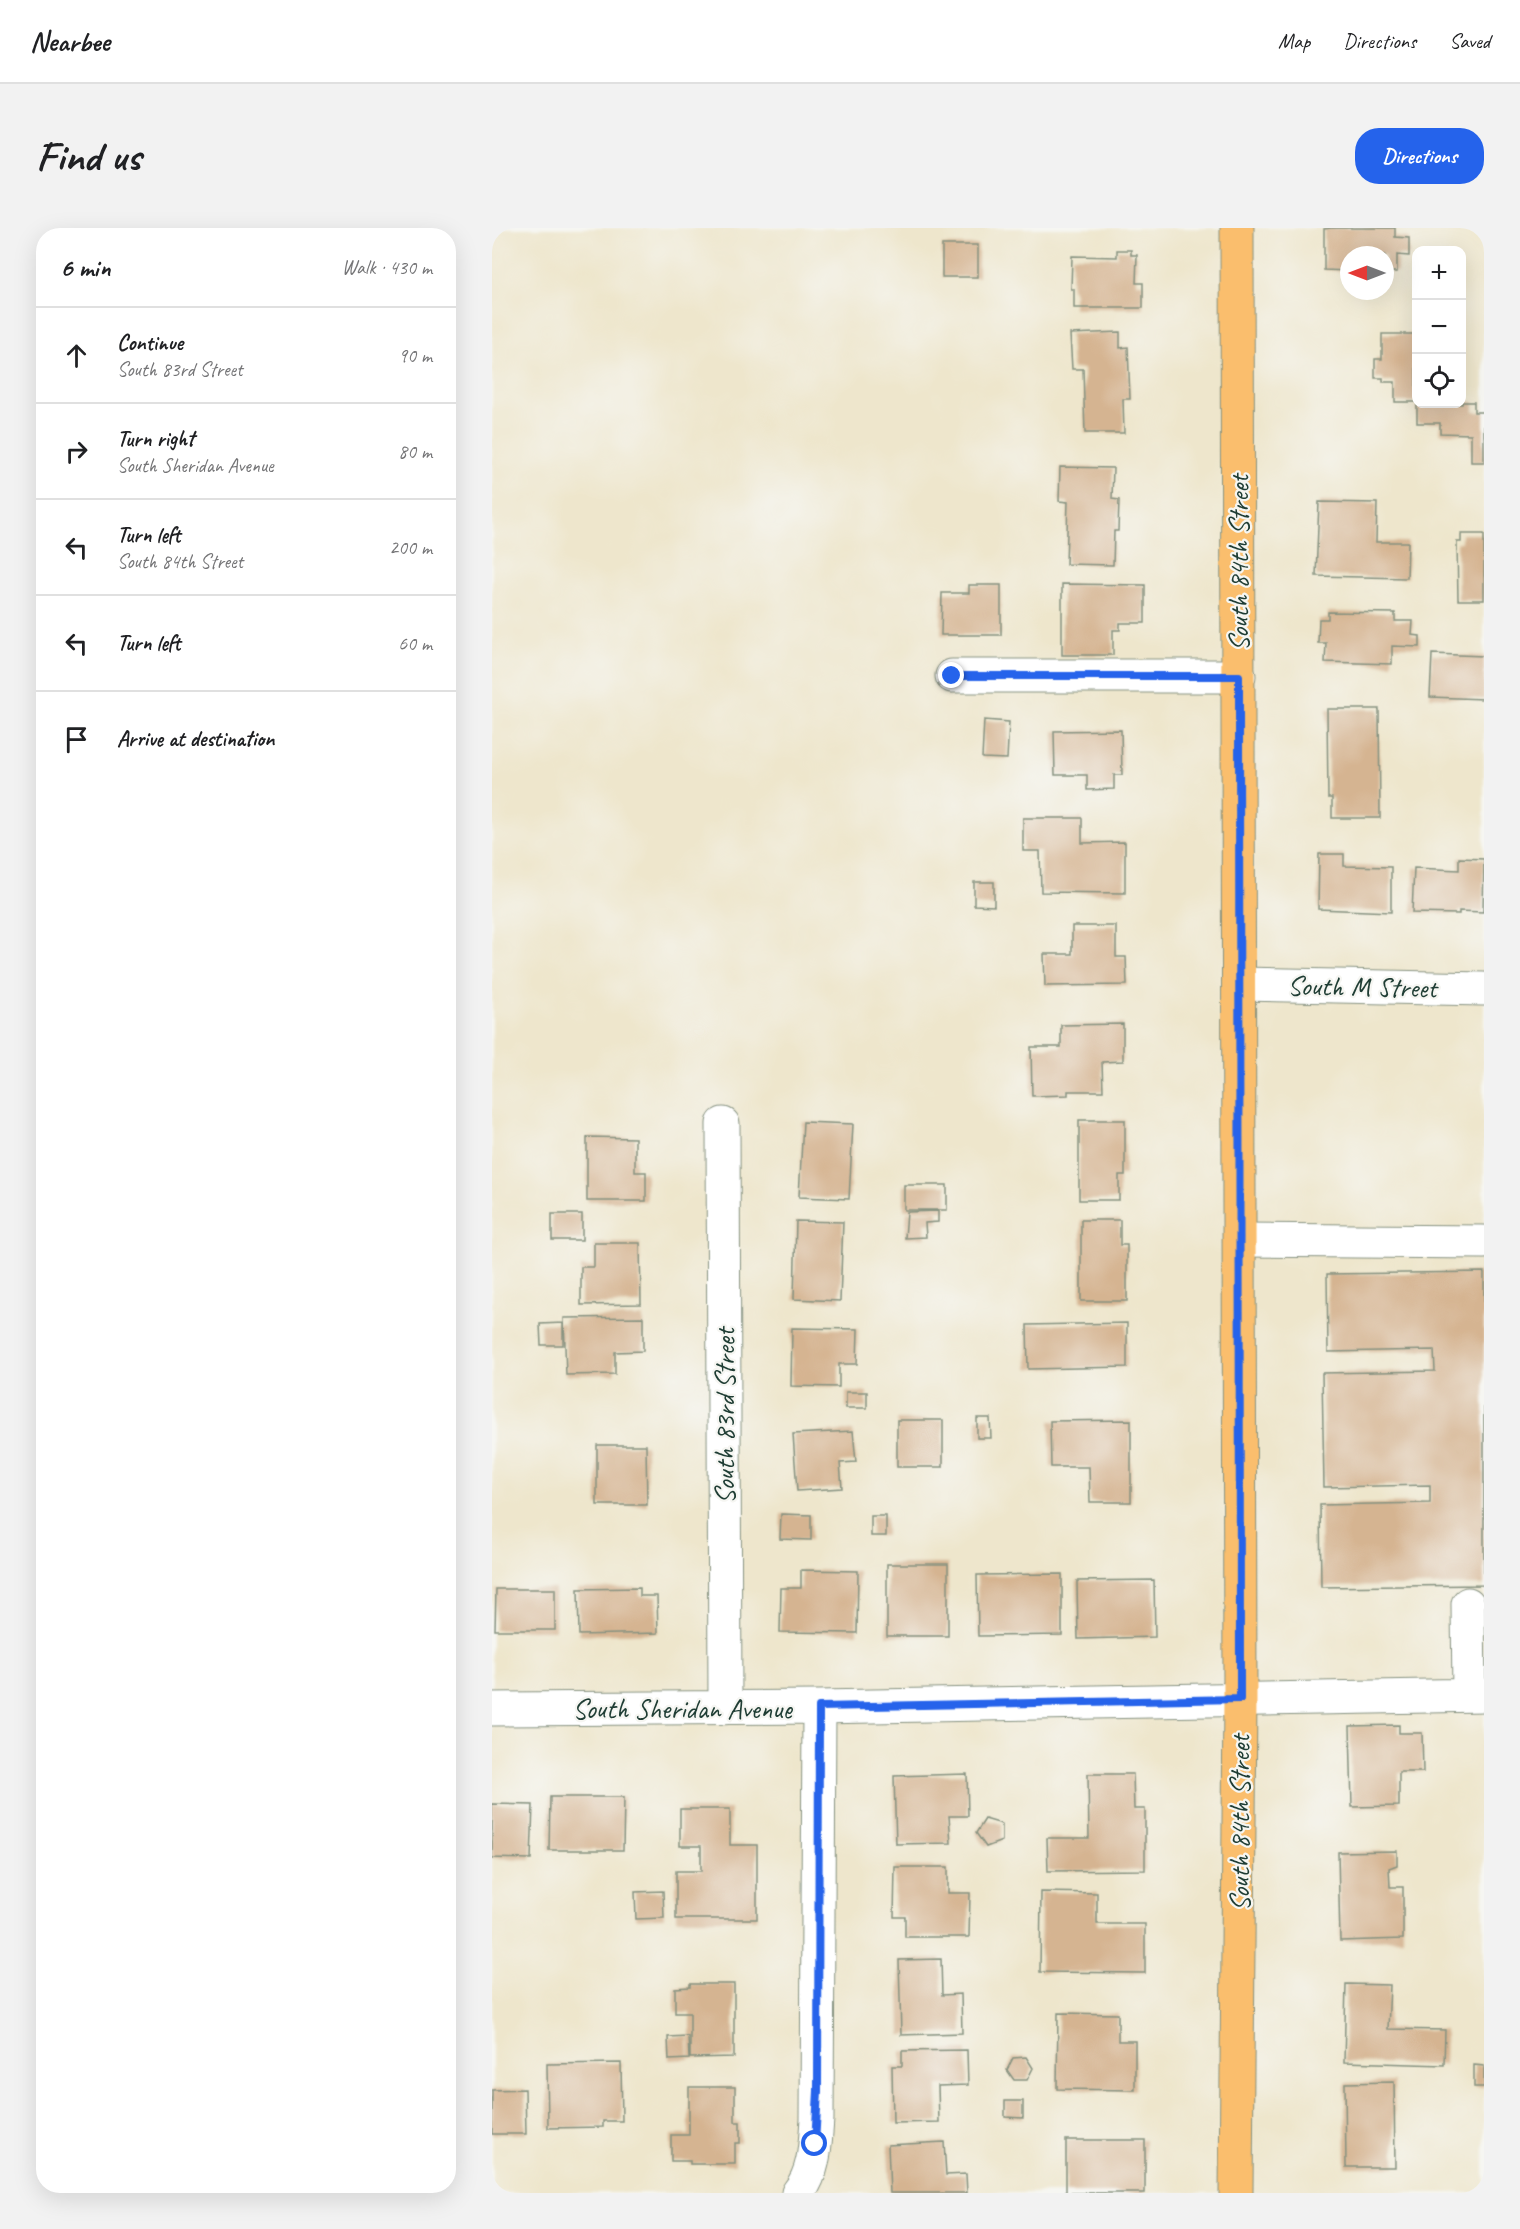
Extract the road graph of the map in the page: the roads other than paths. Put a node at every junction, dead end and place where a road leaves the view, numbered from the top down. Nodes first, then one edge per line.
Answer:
1 (1237, 228) edge
2 (952, 676) dead end
3 (1239, 676) junction
4 (1240, 984) junction
5 (1484, 989) edge
6 (723, 1124) dead end
7 (1240, 1240) junction
8 (1484, 1242) edge
9 (1468, 1604) dead end
10 (1477, 1695) edge
11 (1240, 1699) junction
12 (819, 1707) junction
13 (725, 1708) junction
14 (492, 1709) edge
15 (798, 2193) edge
16 (1236, 2193) edge

1 - 3 main road, South 84th Street
2 - 3 street
3 - 4 main road, South 84th Street
4 - 5 street, South M Street
4 - 7 main road, South 84th Street
6 - 13 street, South 83rd Street
7 - 8 street
7 - 11 main road, South 84th Street
9 - 10 street
10 - 11 street, South Sheridan Avenue
11 - 12 street, South Sheridan Avenue
11 - 16 main road, South 84th Street
12 - 13 street, South Sheridan Avenue
12 - 15 street
13 - 14 street, South Sheridan Avenue

